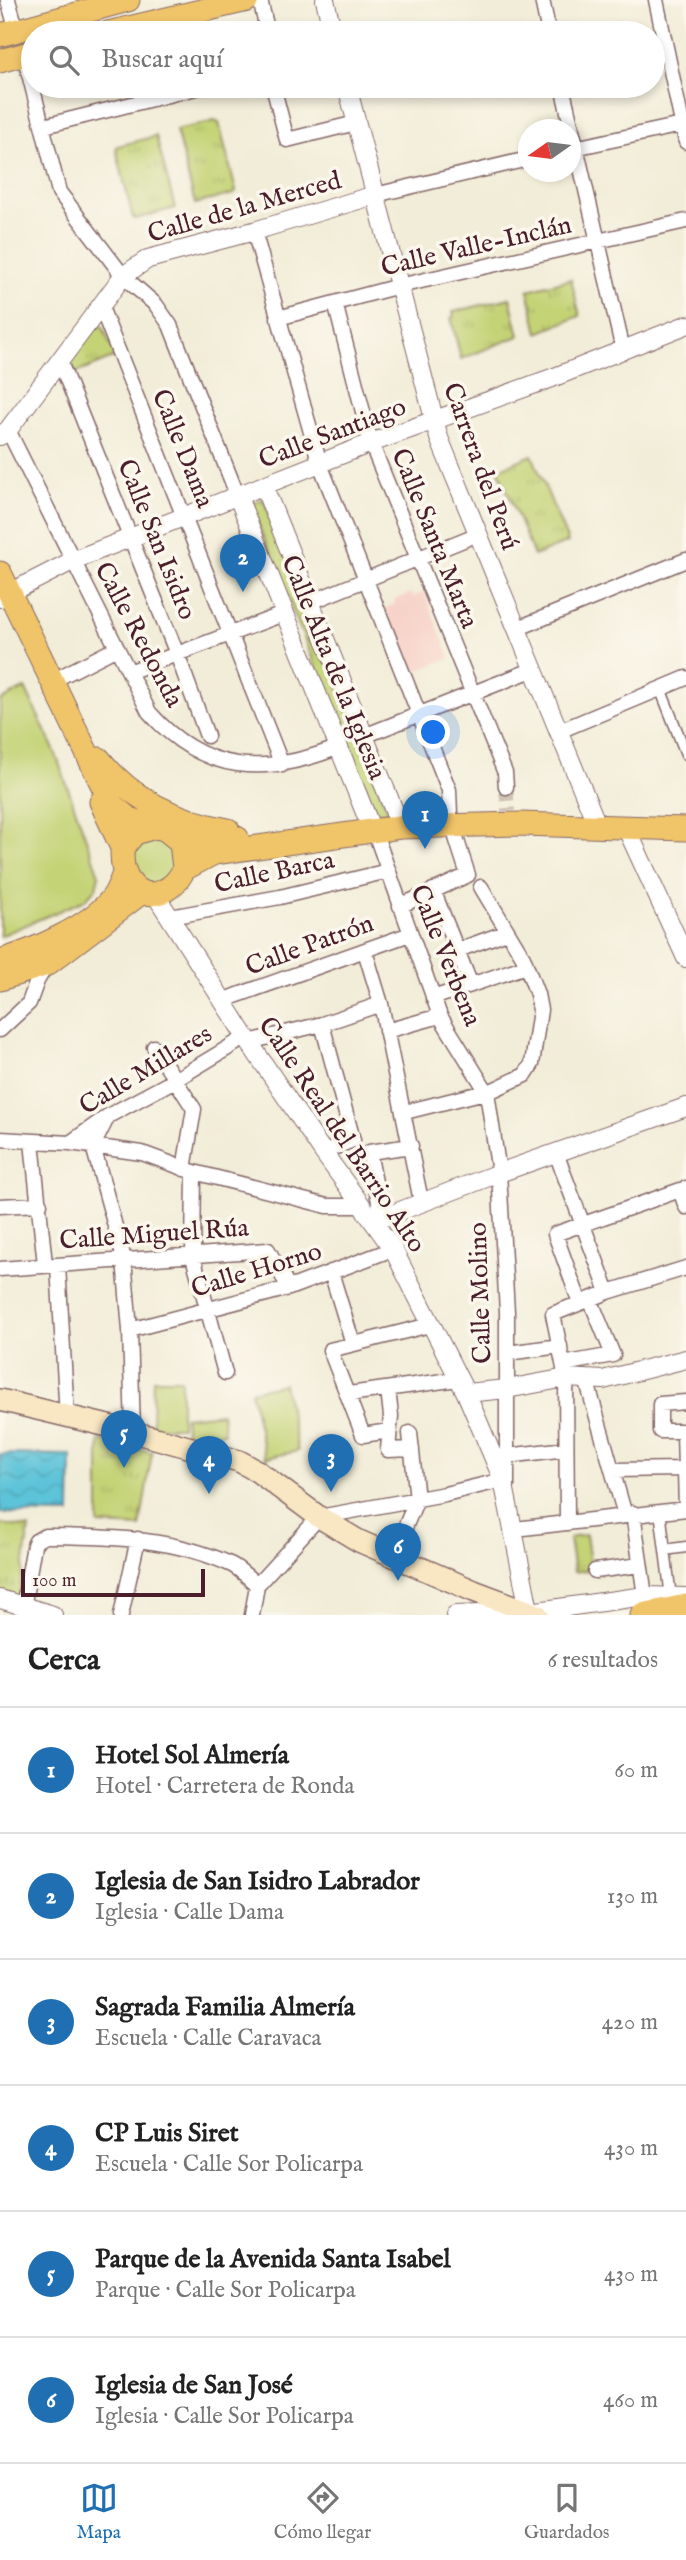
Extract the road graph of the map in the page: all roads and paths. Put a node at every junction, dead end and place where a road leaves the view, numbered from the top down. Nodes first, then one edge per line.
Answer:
1 (8, 0) edge
2 (128, 0) edge
3 (247, 0) edge
4 (260, 0) edge
5 (325, 0) edge
6 (542, 0) edge
7 (656, 0) edge
8 (52, 21) edge
9 (169, 21) edge
10 (265, 21) edge
11 (330, 21) edge
12 (547, 21) edge
13 (661, 21) edge
14 (9, 33) edge
15 (665, 40) edge
16 (21, 55) edge
17 (0, 61) edge
18 (38, 98) edge
19 (136, 98) edge
20 (276, 98) edge
21 (350, 98) edge
22 (564, 98) edge
23 (568, 119) edge
24 (356, 122) junction
25 (684, 124) edge
26 (44, 126) junction
27 (686, 142) edge
28 (581, 146) edge
29 (518, 161) edge
30 (581, 179) edge
31 (375, 195) junction
32 (686, 222) edge
33 (254, 232) junction
34 (597, 242) junction
35 (123, 276) junction
36 (399, 286) junction
37 (335, 303) junction
38 (101, 307) junction
39 (278, 318) junction
40 (686, 325) edge
41 (623, 350) junction
42 (60, 362) junction
43 (434, 422) junction
44 (4, 433) edge
45 (371, 443) junction
46 (320, 464) junction
47 (264, 486) junction
48 (238, 497) junction
49 (185, 517) junction
50 (478, 534) junction
51 (131, 538) junction
52 (418, 559) junction
53 (74, 560) junction
54 (686, 560) edge
55 (367, 580) junction
56 (2, 591) edge
57 (311, 602) junction
58 (286, 613) junction
59 (516, 629) junction
60 (230, 633) junction
61 (117, 648) junction
62 (177, 654) junction
63 (532, 670) junction
64 (129, 672) junction
65 (686, 677) edge
66 (52, 681) junction
67 (660, 688) junction
68 (474, 694) junction
69 (418, 715) junction
70 (76, 731) junction
71 (557, 732) junction
72 (364, 736) junction
73 (203, 744) junction
74 (340, 747) junction
75 (686, 754) edge
76 (282, 765) junction
77 (506, 786) tunnel mouth
78 (397, 818) junction
79 (594, 818) junction
80 (686, 818) edge
81 (451, 820) junction
82 (371, 825) junction
83 (625, 825) junction
84 (155, 827) junction
85 (686, 829) edge
86 (262, 836) junction
87 (181, 842) junction
88 (122, 848) junction
89 (184, 869) junction
90 (388, 871) junction
91 (125, 872) junction
92 (481, 887) dead end
93 (433, 890) junction
94 (148, 893) junction
95 (400, 906) junction
96 (170, 916) junction
97 (507, 932) junction
98 (410, 934) junction
99 (458, 950) junction
100 (365, 951) junction
101 (686, 958) edge
102 (0, 961) edge
103 (47, 964) junction
104 (526, 966) junction
105 (0, 979) edge
106 (471, 985) junction
107 (432, 998) junction
108 (224, 1000) junction
109 (381, 1004) junction
110 (440, 1016) junction
111 (321, 1024) junction
112 (0, 1030) edge
113 (386, 1031) junction
114 (247, 1040) junction
115 (154, 1047) dead end
116 (175, 1080) junction
117 (486, 1093) junction
118 (686, 1107) edge
119 (405, 1112) junction
120 (108, 1116) junction
121 (0, 1139) edge
122 (32, 1142) junction
123 (71, 1143) junction
124 (93, 1146) junction
125 (411, 1146) junction
126 (323, 1152) junction
127 (556, 1153) junction
128 (189, 1170) junction
129 (499, 1173) junction
130 (683, 1189) edge
131 (421, 1201) junction
132 (40, 1204) junction
133 (0, 1206) edge
134 (686, 1207) edge
135 (373, 1215) junction
136 (583, 1224) junction
137 (393, 1250) junction
138 (193, 1256) junction
139 (124, 1259) junction
140 (51, 1265) junction
141 (686, 1268) edge
142 (0, 1269) edge
143 (331, 1272) junction
144 (289, 1288) junction
145 (608, 1293) junction
146 (585, 1301) junction
147 (208, 1311) junction
148 (430, 1325) junction
149 (130, 1330) junction
150 (354, 1344) junction
151 (560, 1346) junction
152 (507, 1353) junction
153 (686, 1359) edge
154 (564, 1371) junction
155 (225, 1373) dead end
156 (586, 1379) junction
157 (462, 1386) junction
158 (388, 1389) junction
159 (507, 1390) junction
160 (349, 1394) junction
161 (0, 1400) edge
162 (686, 1402) edge
163 (67, 1416) junction
164 (389, 1431) junction
165 (685, 1431) edge
166 (133, 1432) junction
167 (410, 1433) dead end
168 (566, 1449) junction
169 (412, 1450) junction
170 (507, 1456) junction
171 (685, 1469) edge
172 (612, 1470) junction
173 (505, 1486) junction
174 (417, 1499) junction
175 (686, 1509) edge
176 (660, 1511) junction
177 (629, 1514) junction
178 (319, 1517) junction
179 (567, 1522) junction
180 (514, 1529) junction
181 (138, 1539) junction
182 (686, 1547) edge
183 (665, 1550) junction
184 (393, 1556) junction
185 (640, 1565) junction
186 (596, 1571) dead end
187 (257, 1585) junction
188 (0, 1599) edge
189 (681, 1600) edge
190 (643, 1606) edge
191 (23, 1608) junction
192 (475, 1614) edge
193 (533, 1614) edge
194 (53, 1615) edge
195 (121, 1615) edge
196 (252, 1615) edge
197 (455, 1615) edge

1 - 14 street
2 - 8 main road
3 - 9 main road
4 - 10 street
5 - 11 street
6 - 12 street
7 - 13 street
15 - 25 street
16 - 17 main road
18 - 26 street, Calle Alta de la Iglesia
19 - 26 street
20 - 24 street
21 - 24 street, Carrera del Perú
22 - 23 street
24 - 31 street, Carrera del Perú
25 - 27 street
25 - 28 street
26 - 35 street, Calle Alta de la Iglesia
29 - 31 street
30 - 34 street
31 - 33 street, Calle de la Merced
31 - 36 street, Carrera del Perú
32 - 34 street, Calle Valle-Inclán
33 - 35 street, Calle de la Merced
33 - 39 street
34 - 36 street, Calle Valle-Inclán
34 - 41 street
35 - 38 street, Calle de la Merced
35 - 48 street, Calle Alta de la Iglesia
36 - 37 street, Calle Valle-Inclán
36 - 43 street, Carrera del Perú
37 - 39 street, Calle Valle-Inclán
37 - 45 street, Calle Santa Marta
38 - 42 street, Calle de la Merced
38 - 49 street, Calle Dama
39 - 46 street
40 - 41 street, Calle Santiago
41 - 43 street, Calle Santiago
42 - 44 street, Calle de la Merced
42 - 51 street, Calle San Isidro
43 - 45 street, Calle Santiago
43 - 50 street, Carrera del Perú
44 - 53 street, Calle Redonda
45 - 46 street, Calle Santiago
45 - 52 street, Calle Santa Marta
46 - 47 street, Calle Santiago
46 - 55 street
47 - 48 street, Calle Santiago
47 - 57 street
48 - 49 street, Calle Santiago
48 - 58 street, Calle Alta de la Iglesia
49 - 51 street, Calle Santiago
49 - 60 street, Calle Dama
50 - 52 street
50 - 59 street, Carrera del Perú
51 - 53 street, Calle Santiago
51 - 62 street, Calle San Isidro
52 - 55 street
52 - 68 street, Calle Santa Marta
53 - 56 street, Calle Santiago
53 - 61 street, Calle Redonda
54 - 59 street
55 - 57 street
55 - 69 street
56 - 66 main road
56 - 88 main road
57 - 72 street
58 - 60 street
58 - 74 street, Calle Alta de la Iglesia
59 - 63 street, Carrera del Perú
60 - 62 street
60 - 76 street, Calle Dama
61 - 64 street, Calle Redonda
61 - 66 street
62 - 64 street
62 - 73 street, Calle San Isidro
63 - 68 street
63 - 71 street, Carrera del Perú
64 - 73 street, Calle Redonda
65 - 67 street
66 - 70 main road
67 - 71 street
67 - 75 street
68 - 69 street
68 - 77 street, Calle Santa Marta
69 - 72 street
69 - 81 street
70 - 84 main road
70 - 86 main road
71 - 79 street, Carrera del Perú
72 - 78 street
73 - 76 street, Calle Redonda
74 - 76 street, Calle Redonda
74 - 82 street, Calle Alta de la Iglesia
78 - 81 main road
78 - 82 main road
79 - 80 main road
79 - 81 main road
79 - 83 main road
81 - 82 main road
81 - 93 street
82 - 86 main road
82 - 89 main road
82 - 90 street, Calle Verbena
83 - 85 main road
83 - 101 street
84 - 87 main road
84 - 88 main road
86 - 87 main road
87 - 89 main road
88 - 91 main road
89 - 94 main road
90 - 95 street, Calle Verbena
90 - 96 street, Calle Barca
91 - 94 main road
91 - 102 main road
92 - 97 street
93 - 95 street
93 - 99 street
94 - 96 street, Calle Real del Barrio Alto
94 - 103 main road
95 - 98 street, Calle Verbena
96 - 108 street, Calle Real del Barrio Alto
97 - 99 street
97 - 104 street
98 - 100 street, Calle Patrón
98 - 107 street, Calle Verbena
99 - 106 street
100 - 108 street, Calle Patrón
100 - 109 street
103 - 105 main road
103 - 112 street
104 - 106 street
104 - 117 street
106 - 107 street
107 - 110 street, Calle Verbena
108 - 114 street, Calle Real del Barrio Alto
109 - 111 street, Calle Millares
109 - 113 street
110 - 113 street
110 - 117 street, Calle Verbena
111 - 114 street, Calle Millares
111 - 126 street
113 - 119 street
114 - 116 street, Calle Millares
114 - 126 street, Calle Real del Barrio Alto
115 - 116 street
116 - 120 street, Calle Millares
116 - 128 street
117 - 119 street
117 - 129 street, Calle Molino
118 - 127 street
119 - 125 street
120 - 123 street, Calle Millares
120 - 124 street
121 - 122 street
122 - 123 street
122 - 132 street
123 - 124 street
124 - 128 street
124 - 139 street
125 - 131 street
125 - 135 street
126 - 135 street, Calle Real del Barrio Alto
127 - 129 street
127 - 136 street
128 - 135 street
128 - 138 street
129 - 131 street
129 - 152 street, Calle Molino
130 - 134 street
130 - 136 street
131 - 135 street
132 - 133 street
132 - 140 street
135 - 137 street, Calle Real del Barrio Alto
136 - 145 street
136 - 146 street
137 - 143 street, Calle Horno
137 - 148 street, Calle Real del Barrio Alto
138 - 139 street, Calle Miguel Rúa
138 - 144 street, Calle Miguel Rúa
138 - 147 street
139 - 140 street, Calle Miguel Rúa
139 - 149 street
140 - 142 street, Calle Miguel Rúa
140 - 163 street
141 - 145 street
143 - 144 street, Calle Horno
143 - 150 street
144 - 147 street, Calle Horno
145 - 146 street
146 - 151 street
146 - 154 street
147 - 149 street, Calle Horno
147 - 155 street
148 - 150 street
148 - 157 street, Calle Real del Barrio Alto
149 - 166 street
150 - 160 street
151 - 152 street
151 - 154 street
152 - 159 street, Calle Molino
153 - 156 street
154 - 156 street
154 - 159 street
154 - 168 street
156 - 172 street
157 - 158 street
157 - 159 street
157 - 173 street, Calle Real del Barrio Alto
158 - 160 street
158 - 164 street
159 - 170 street, Calle Molino
160 - 164 street
161 - 163 main road
162 - 165 street
163 - 166 main road
164 - 169 street
165 - 171 street
166 - 178 main road
167 - 169 street
168 - 170 street
168 - 179 street
169 - 174 street
170 - 173 street, Calle Molino
171 - 172 street
171 - 175 street
172 - 177 street
173 - 174 street
173 - 180 street, Calle Real del Barrio Alto
174 - 178 street
174 - 184 street
175 - 176 street
176 - 177 street
176 - 183 street
177 - 179 street
177 - 185 street
178 - 184 main road
178 - 187 street
179 - 180 street
180 - 193 street, Calle Real del Barrio Alto
181 - 187 street
181 - 191 street
181 - 195 street
182 - 183 street
183 - 189 street
184 - 193 main road
185 - 186 street
185 - 190 street
187 - 196 street
188 - 191 street
189 - 190 main road
190 - 193 street
191 - 194 street
192 - 193 street
192 - 197 street

